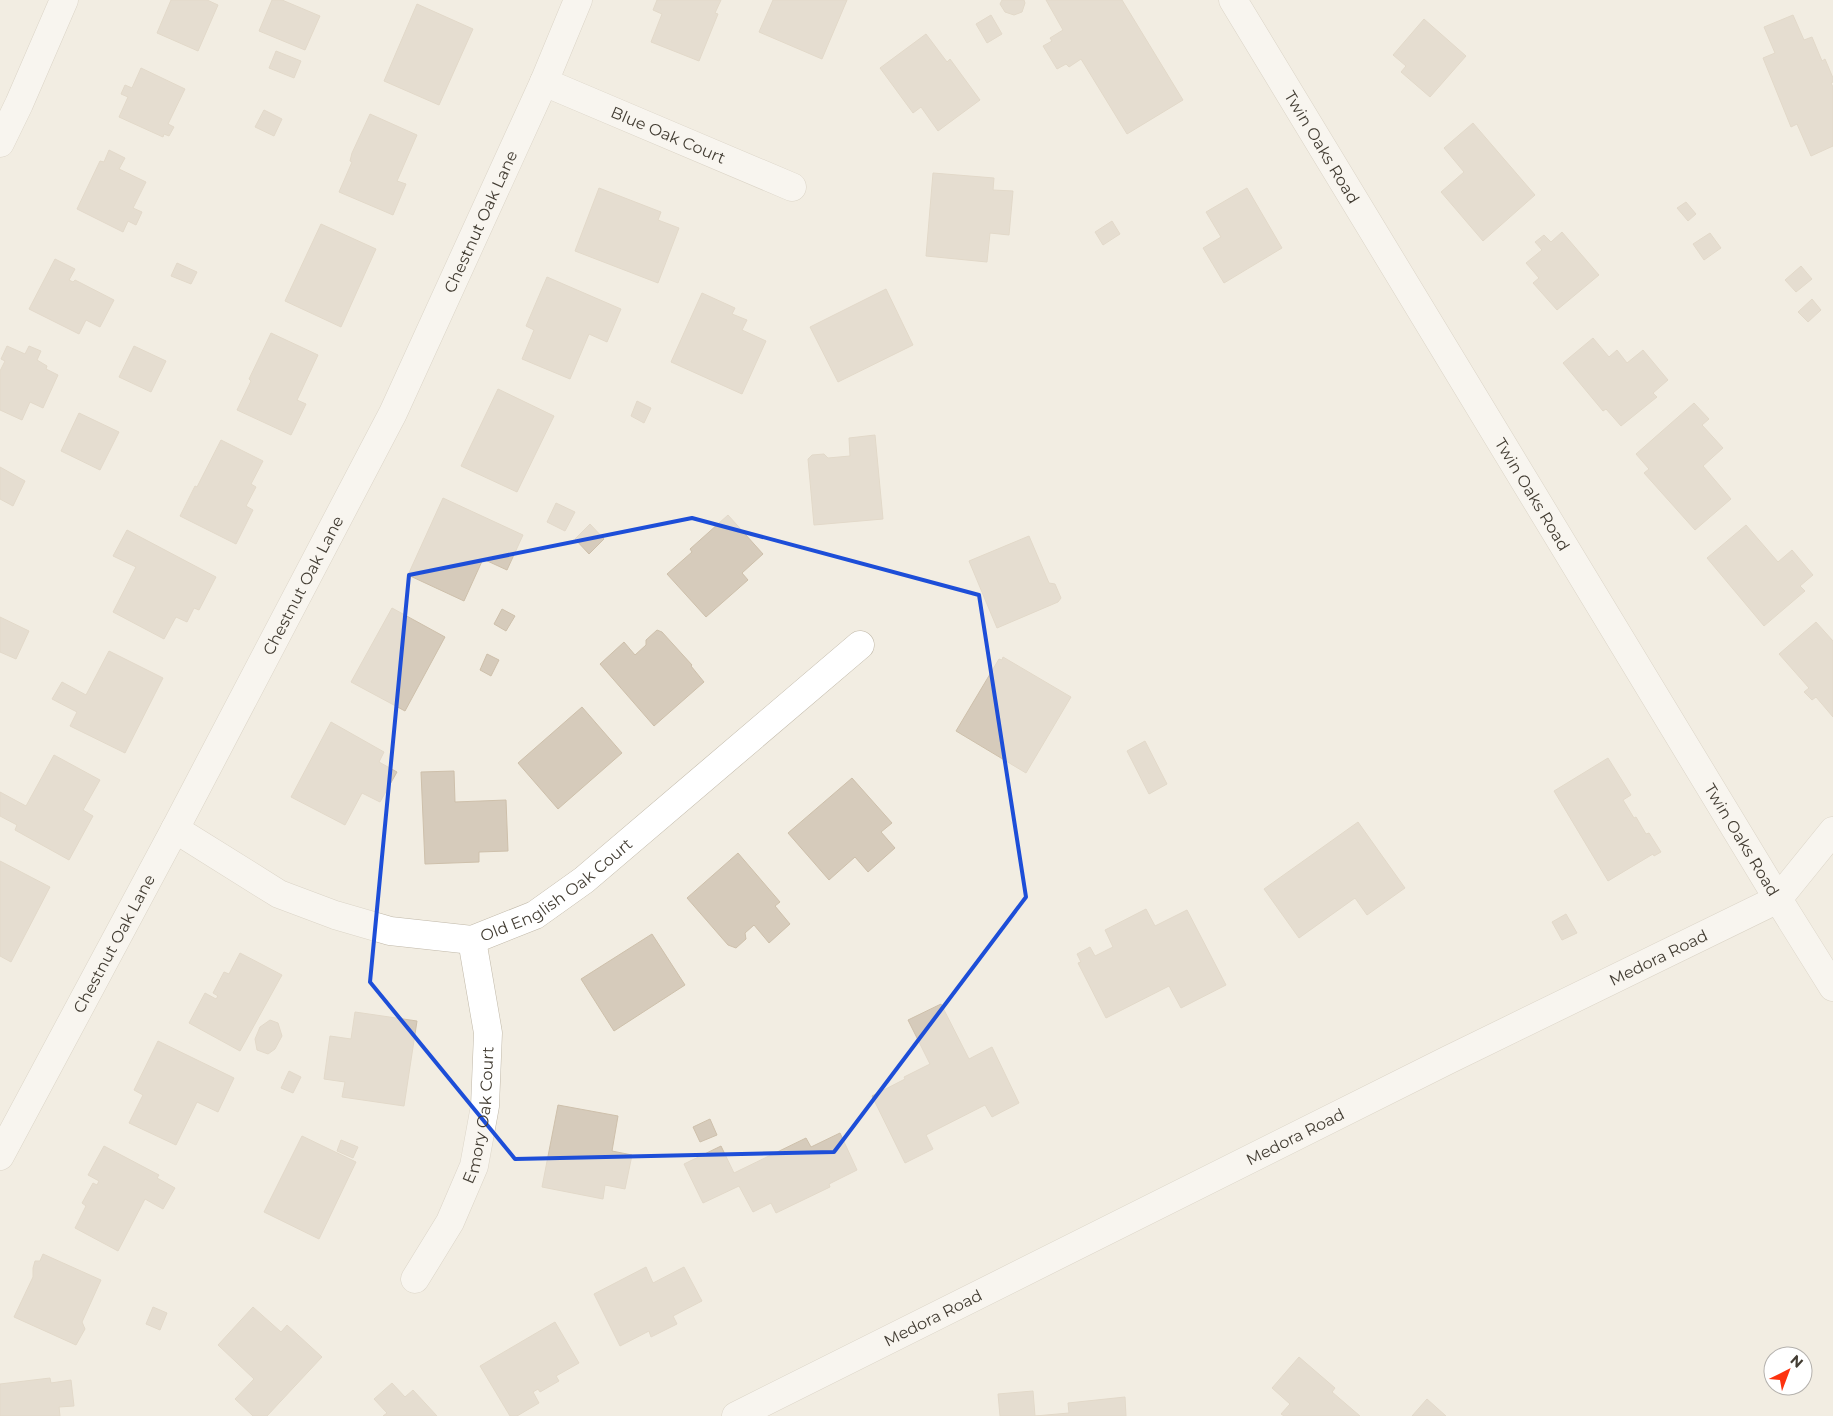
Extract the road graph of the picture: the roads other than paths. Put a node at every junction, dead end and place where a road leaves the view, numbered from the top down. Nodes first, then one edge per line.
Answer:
1 (64, 0) edge
2 (578, 0) edge
3 (1233, 0) edge
4 (544, 82) junction
5 (0, 143) edge
6 (792, 187) dead end
7 (860, 645) dead end
8 (175, 829) junction
9 (1833, 831) edge
10 (1778, 899) junction
11 (472, 940) junction
12 (1833, 986) edge
13 (0, 1156) edge
14 (415, 1279) dead end
15 (736, 1416) edge

1 - 5 street
2 - 4 street, Chestnut Oak Lane
3 - 10 street, Twin Oaks Road
4 - 6 street, Blue Oak Court
4 - 8 street, Chestnut Oak Lane
7 - 11 street, Old English Oak Court
8 - 11 street, Old English Oak Court
8 - 13 street, Chestnut Oak Lane
9 - 10 street, Medora Road
10 - 12 street, Twin Oaks Road
10 - 15 street, Medora Road
11 - 14 street, Emory Oak Court

